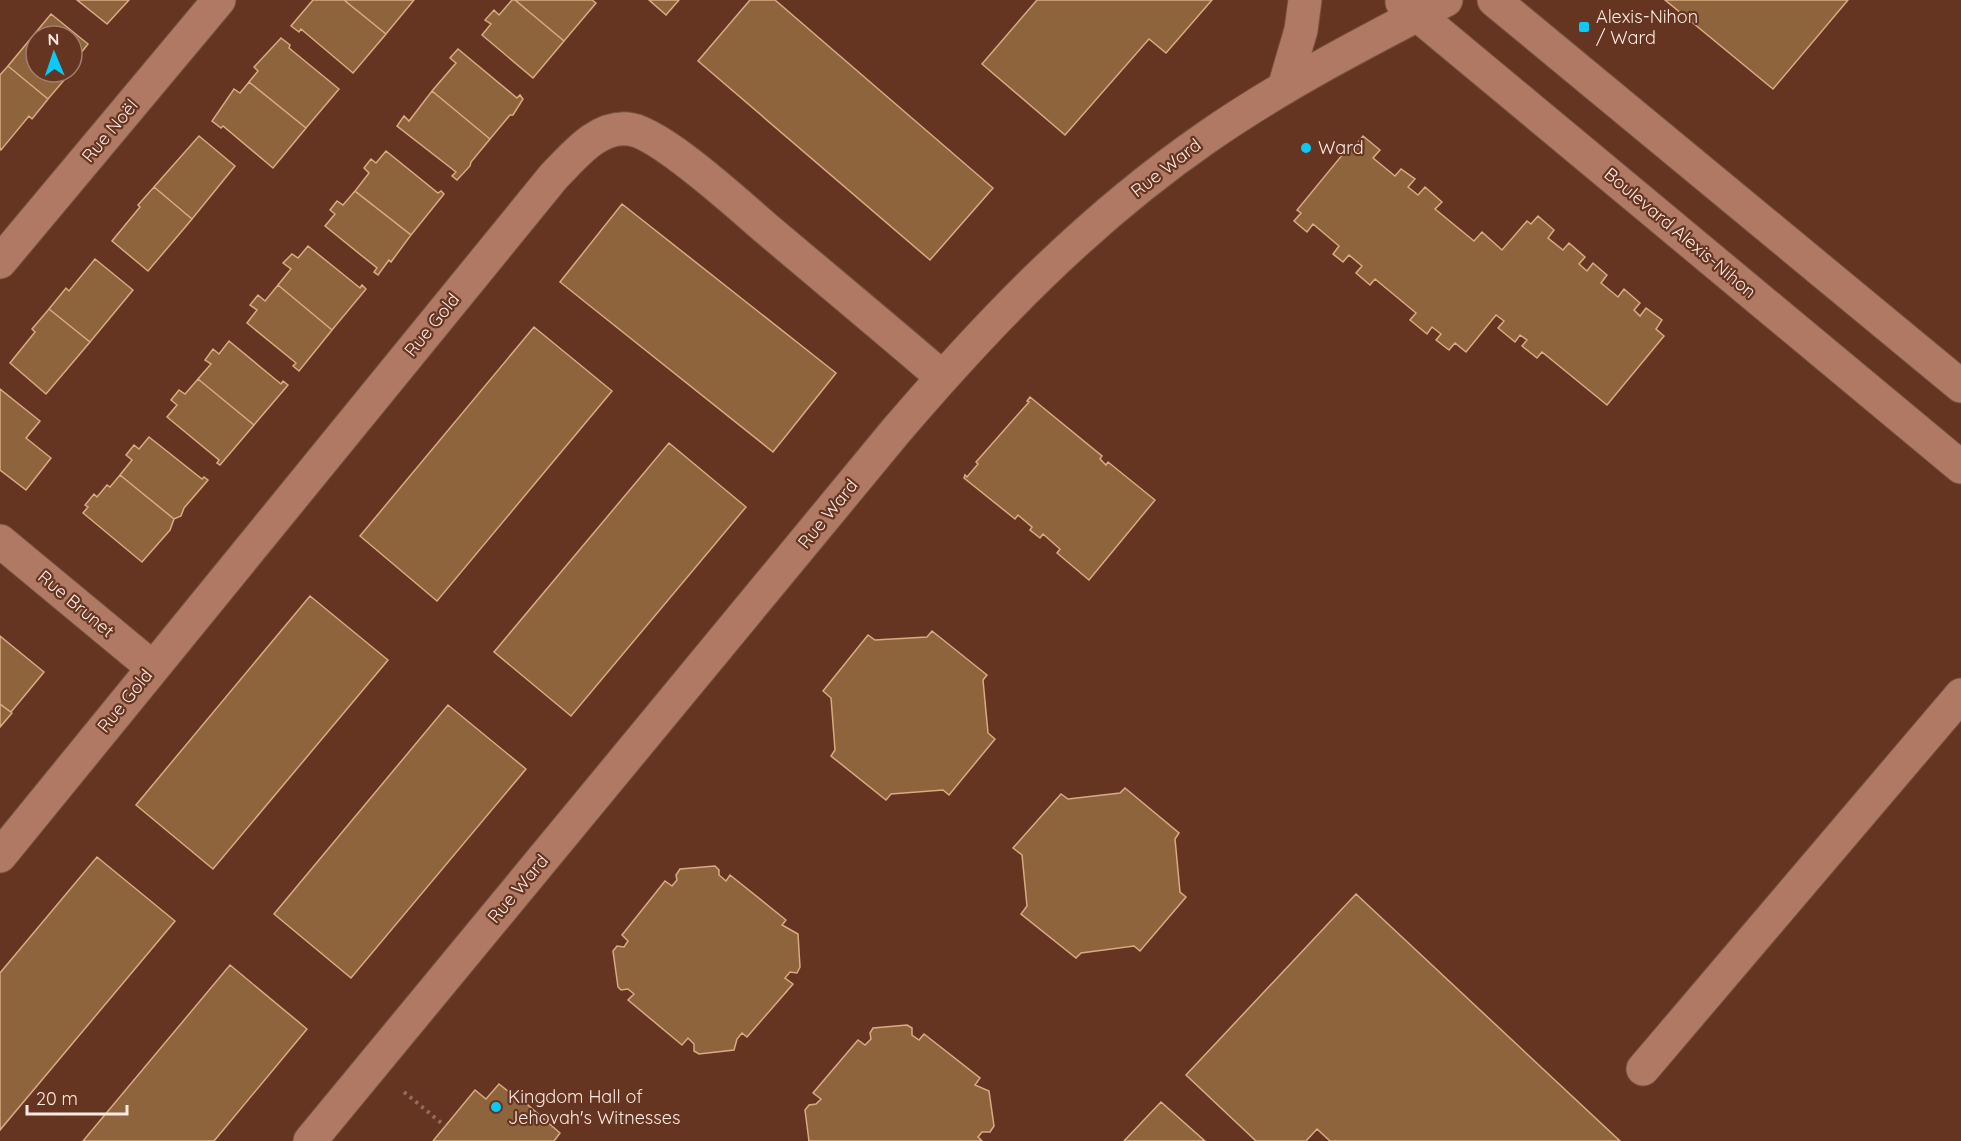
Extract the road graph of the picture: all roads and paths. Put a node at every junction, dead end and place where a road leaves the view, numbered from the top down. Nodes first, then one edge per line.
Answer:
1 (219, 0) edge
2 (1305, 0) edge
3 (1494, 0) edge
4 (1421, 5) edge
5 (1284, 88) junction
6 (0, 262) edge
7 (942, 377) junction
8 (1961, 386) edge
9 (1961, 467) edge
10 (0, 541) edge
11 (152, 667) junction
12 (1961, 695) edge
13 (0, 856) edge
14 (1643, 1069) dead end
15 (404, 1092) dead end
16 (445, 1126) dead end
17 (310, 1141) edge

1 - 6 street, Rue Noël
2 - 5 street
3 - 8 street
4 - 5 street, Rue Ward
4 - 9 street, Boulevard Alexis-Nihon
5 - 7 street, Rue Ward
7 - 11 street, Rue Gold
7 - 17 street, Rue Ward
10 - 11 street, Rue Brunet
11 - 13 street, Rue Gold
12 - 14 street
15 - 16 path

